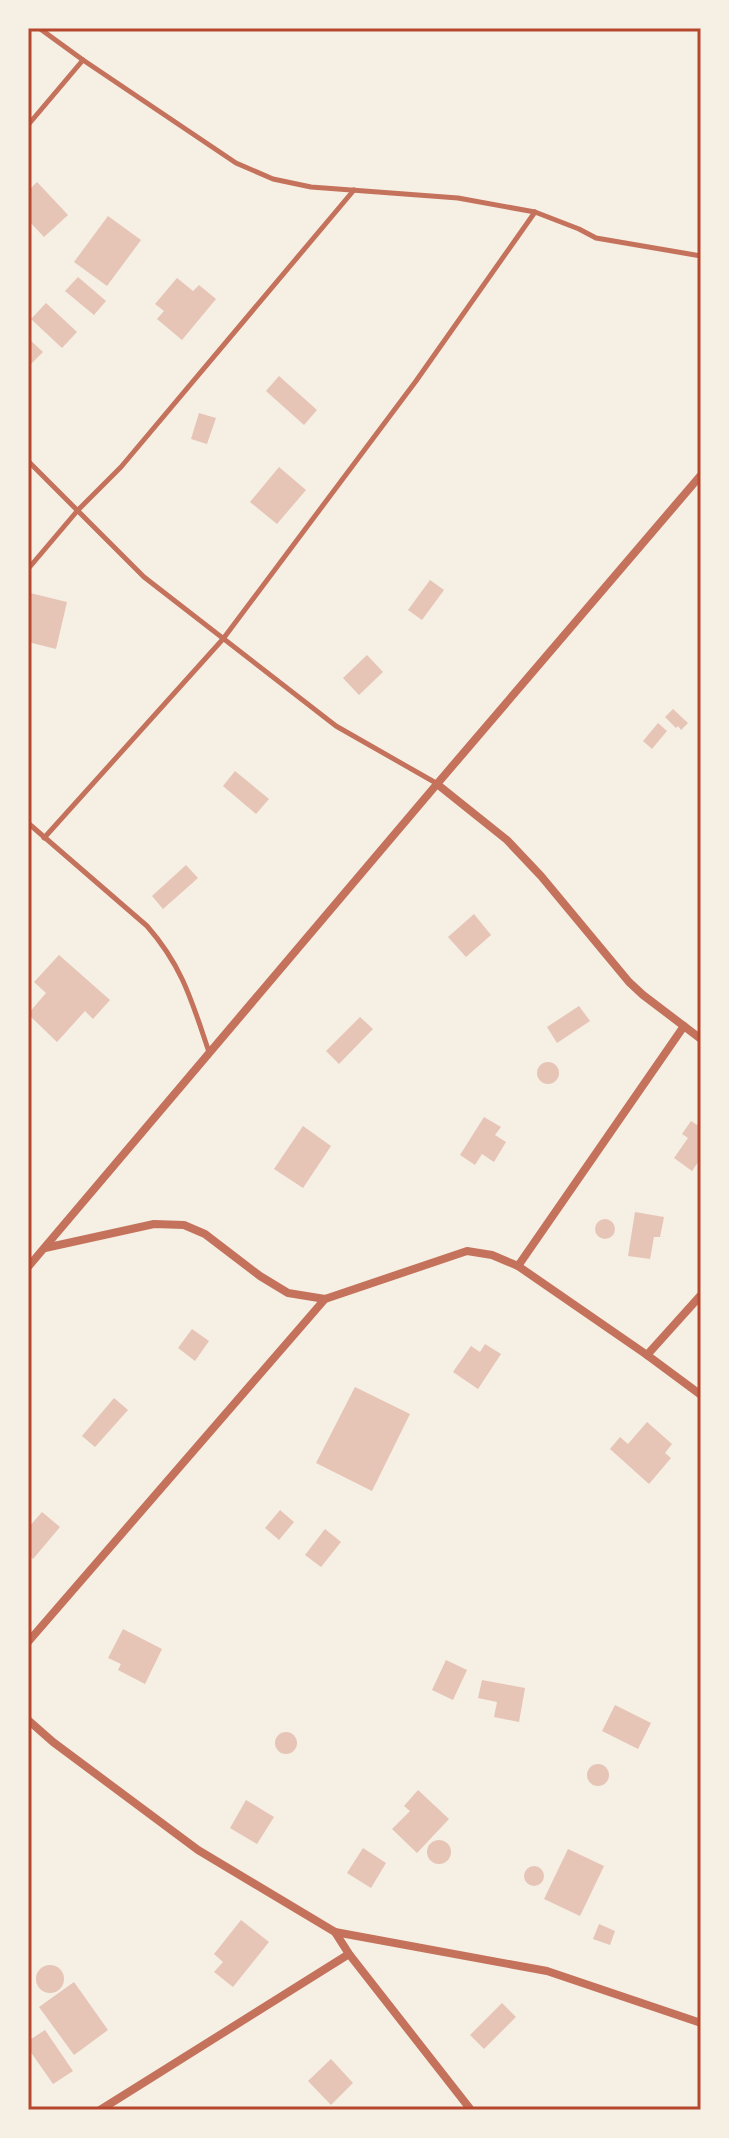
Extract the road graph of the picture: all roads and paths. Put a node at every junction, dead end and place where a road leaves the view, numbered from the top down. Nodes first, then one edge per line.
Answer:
1 (39, 28) edge
2 (83, 60) junction
3 (28, 125) edge
4 (355, 190) junction
5 (535, 212) junction
6 (701, 256) edge
7 (28, 461) edge
8 (701, 475) edge
9 (78, 510) junction
10 (28, 569) edge
11 (223, 639) junction
12 (437, 784) junction
13 (28, 823) edge
14 (44, 838) junction
15 (684, 1026) junction
16 (701, 1039) edge
17 (209, 1054) junction
18 (44, 1249) junction
19 (518, 1266) junction
20 (28, 1267) edge
21 (701, 1295) edge
22 (325, 1299) junction
23 (647, 1355) junction
24 (701, 1395) edge
25 (28, 1642) edge
26 (28, 1720) edge
27 (335, 1932) junction
28 (349, 1954) junction
29 (701, 2023) edge
30 (100, 2110) edge
31 (471, 2110) edge

1 - 2 lane
2 - 3 lane
2 - 4 lane
4 - 5 lane
4 - 9 lane
5 - 6 lane
5 - 11 lane
7 - 9 lane
8 - 12 street
9 - 10 lane
9 - 11 lane
11 - 12 lane
11 - 14 lane
12 - 15 street
12 - 17 street
13 - 14 lane
14 - 17 lane
15 - 16 street
15 - 19 street
17 - 18 street
18 - 20 street
18 - 22 street
19 - 22 street
19 - 23 street
21 - 23 street
22 - 25 street
23 - 24 street
26 - 27 street
27 - 28 street
27 - 29 street
28 - 30 street
28 - 31 street

